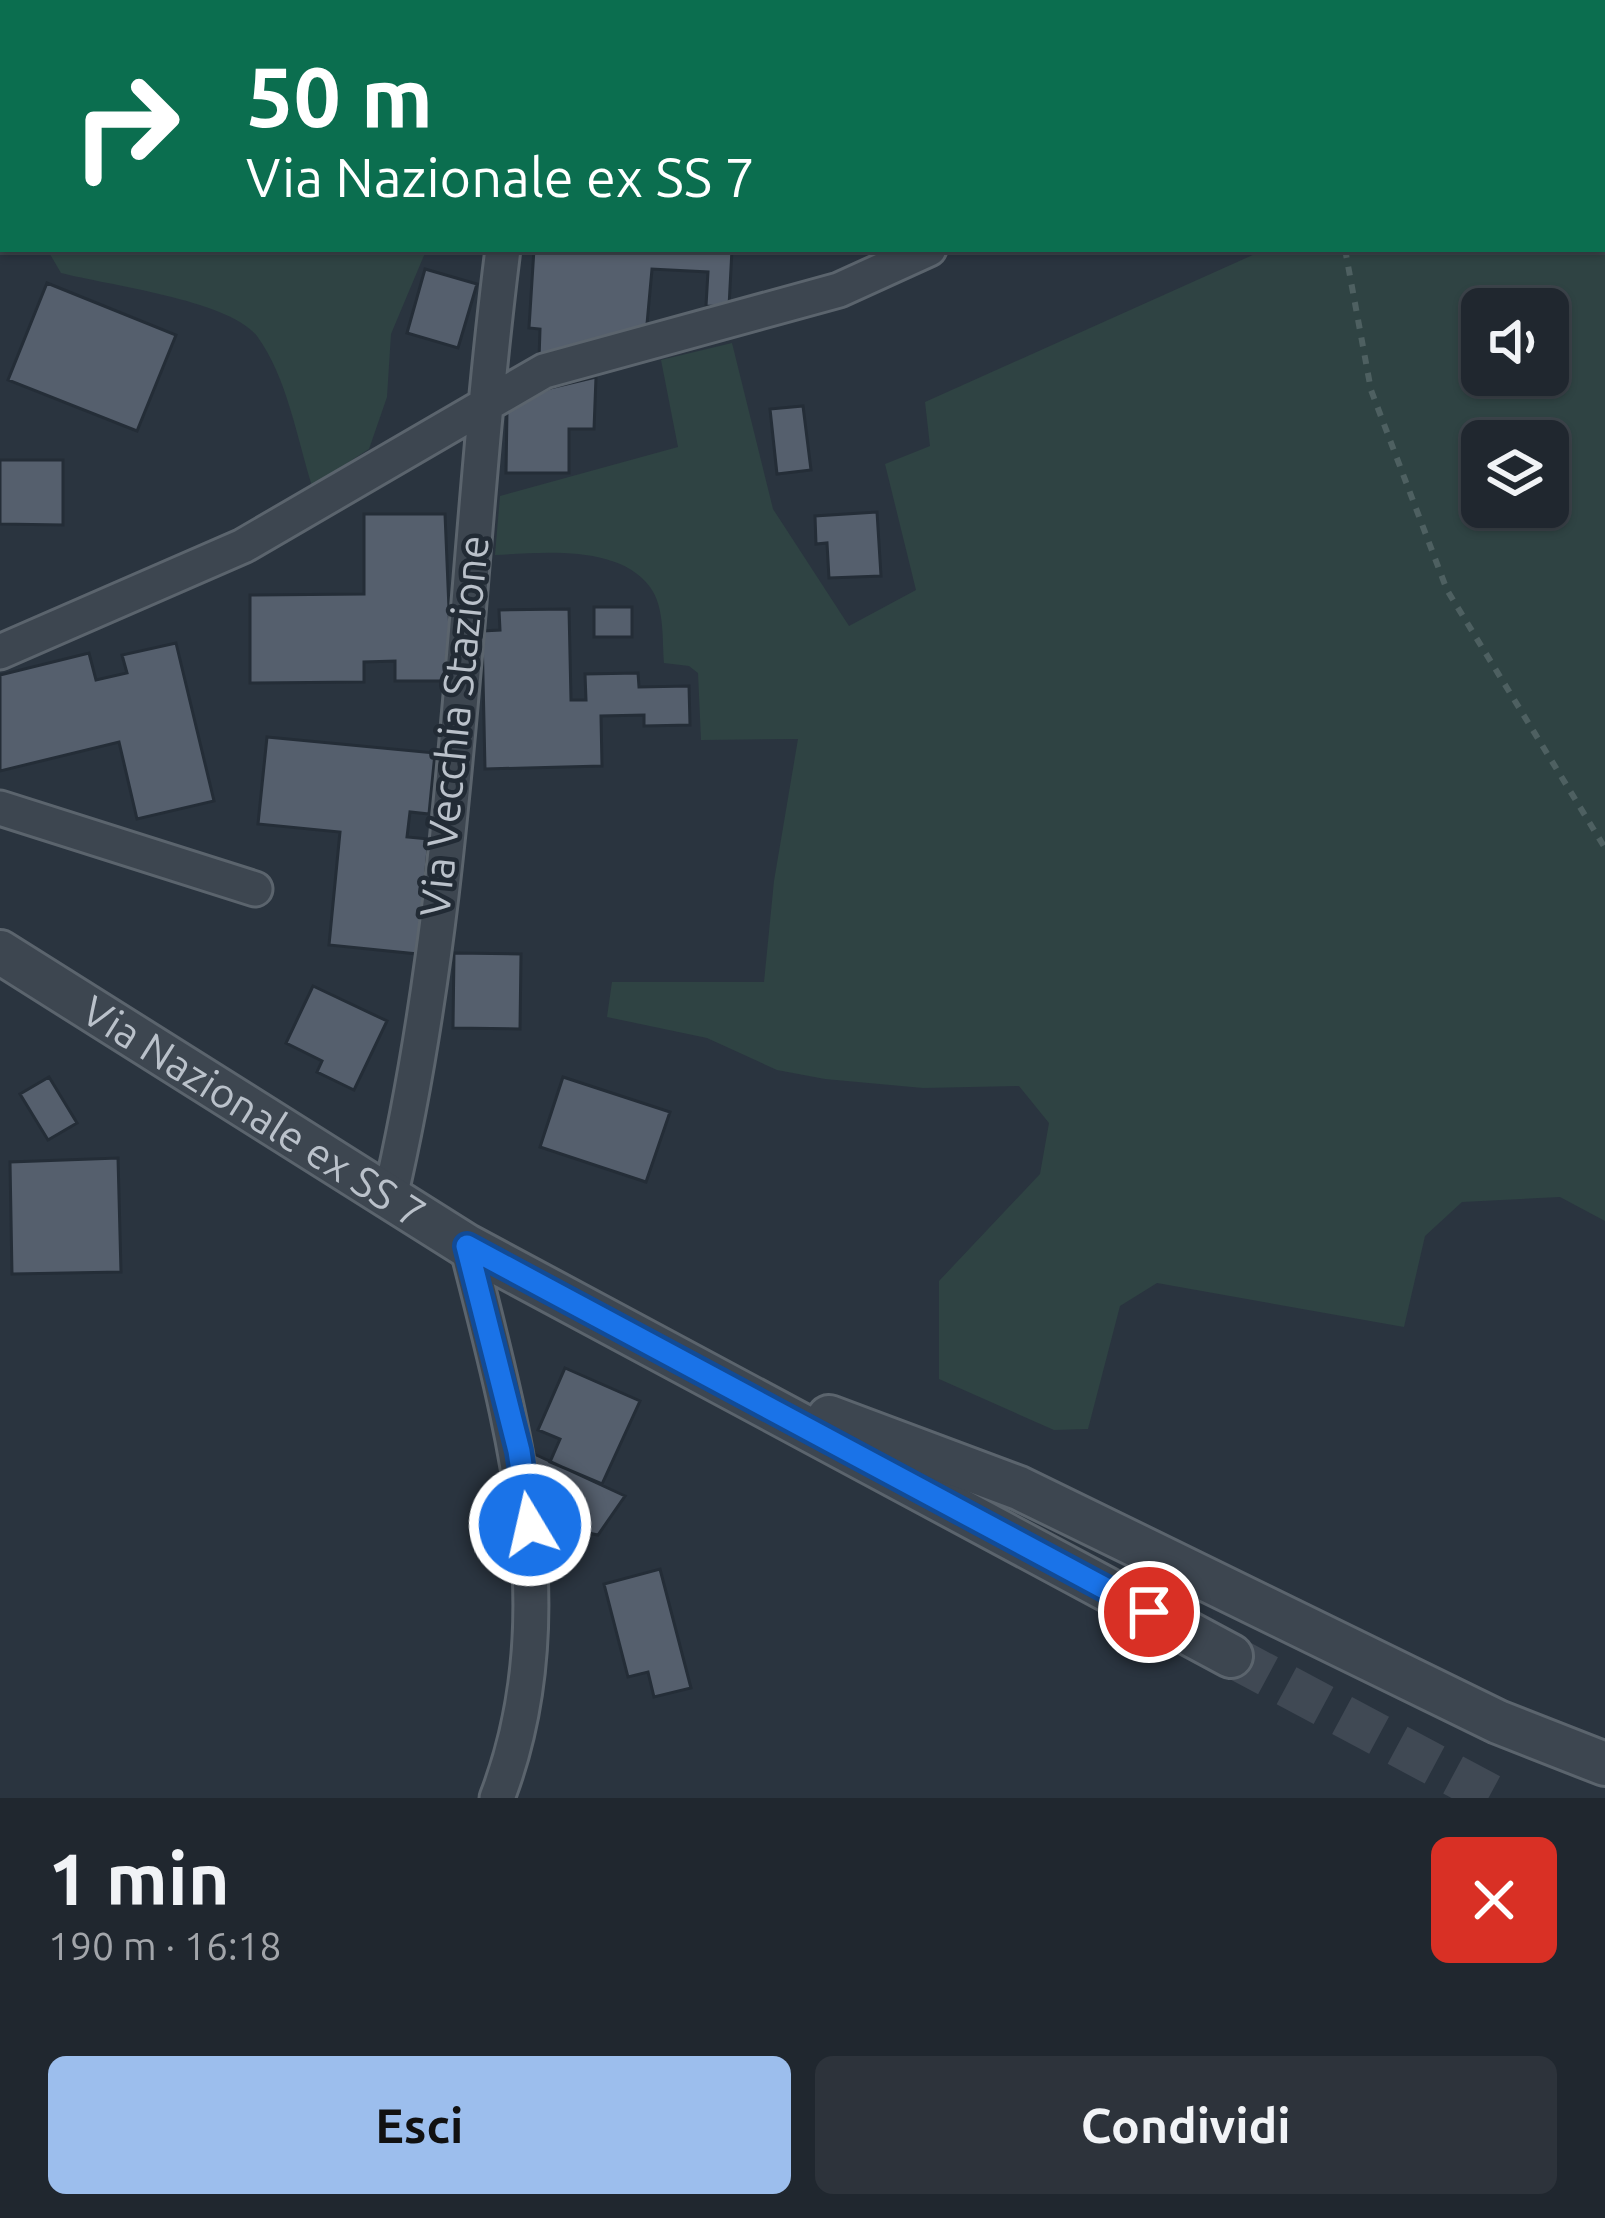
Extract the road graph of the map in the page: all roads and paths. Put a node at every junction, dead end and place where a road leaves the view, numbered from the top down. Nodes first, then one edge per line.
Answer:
1 (503, 252) edge
2 (922, 252) edge
3 (1347, 252) edge
4 (483, 406) junction
5 (0, 652) edge
6 (0, 808) edge
7 (1605, 848) edge
8 (256, 889) dead end
9 (0, 952) edge
10 (389, 1201) junction
11 (467, 1246) junction
12 (698, 1371) junction
13 (1231, 1656) tunnel mouth
14 (1605, 1764) edge
15 (497, 1798) edge

1 - 4 street, Via Vecchia Stazione
2 - 4 street
3 - 7 path
4 - 5 street
4 - 10 street, Via Vecchia Stazione
6 - 8 street
9 - 10 street, Via Nazionale ex SS 7
10 - 11 street, Via Nazionale ex SS 7
11 - 12 street, Via Nazionale ex SS 7
11 - 15 street
12 - 13 street, Via Nazionale ex SS 7
12 - 14 street, Via Nazionale ex SS 7

